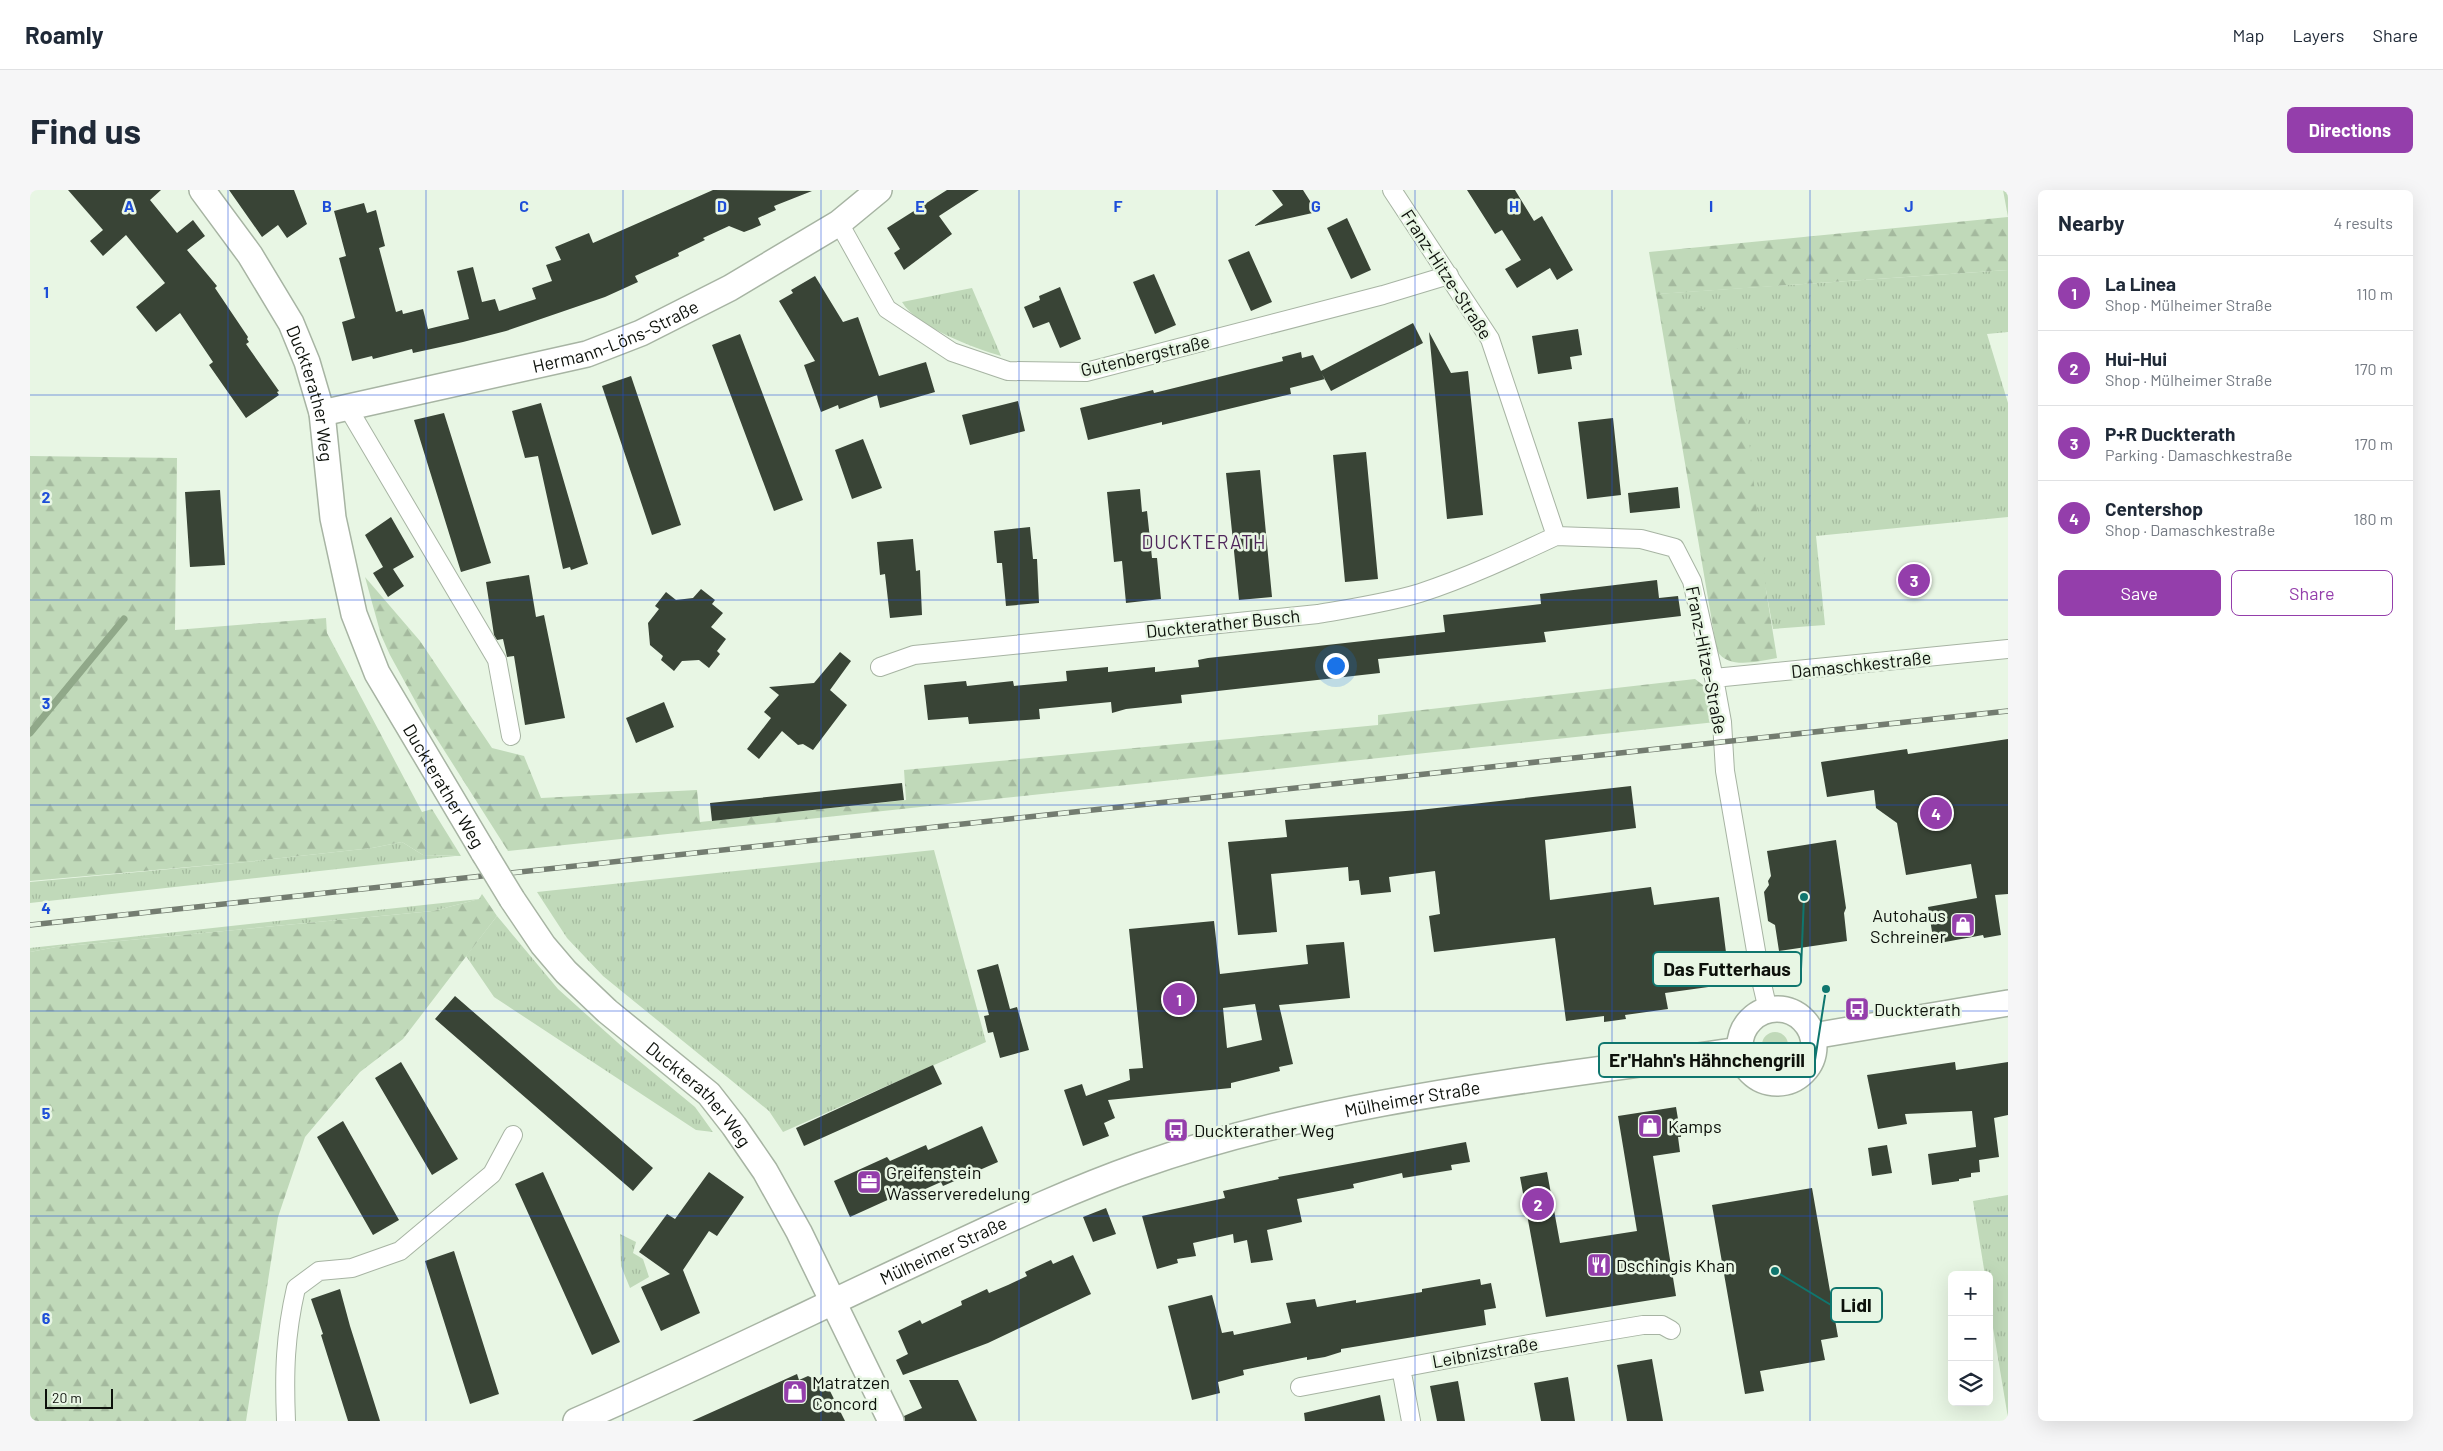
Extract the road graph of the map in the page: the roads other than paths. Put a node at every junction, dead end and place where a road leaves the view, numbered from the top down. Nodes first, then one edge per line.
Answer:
1 (202, 190) edge
2 (879, 190) edge
3 (1392, 190) edge
4 (839, 223) junction
5 (1449, 275) junction
6 (348, 408) junction
7 (322, 413) junction
8 (1556, 536) junction
9 (2008, 649) edge
10 (880, 667) dead end
11 (1714, 678) junction
12 (511, 736) dead end
13 (2008, 1003) edge
14 (1768, 1010) junction
15 (1813, 1036) junction
16 (1740, 1050) junction
17 (514, 1135) dead end
18 (833, 1302) junction
19 (1671, 1330) dead end
20 (1401, 1368) junction
21 (1300, 1387) dead end
22 (286, 1421) edge
23 (576, 1421) edge
24 (891, 1421) edge
25 (1411, 1421) edge

1 - 7 street, Duckterather Weg
2 - 4 street, Hermann-Löns-Straße
3 - 5 street, Franz-Hitze-Straße
4 - 5 street, Gutenbergstraße
4 - 6 street, Hermann-Löns-Straße
5 - 8 street, Franz-Hitze-Straße
6 - 7 street, Hermann-Löns-Straße
6 - 12 street, Duckterather Weg
7 - 18 street, Duckterather Weg, bridge
8 - 10 street, Duckterather Busch
8 - 11 street, Franz-Hitze-Straße
9 - 11 street, Damaschkestraße
11 - 14 street, Franz-Hitze-Straße
13 - 15 street
14 - 15 street
14 - 16 street
15 - 16 street
16 - 18 street, Mülheimer Straße
17 - 22 street
18 - 23 street, Mülheimer Straße
18 - 24 street, Duckterather Weg
19 - 20 street, Leibnizstraße
20 - 21 street, Leibnizstraße
20 - 25 street

